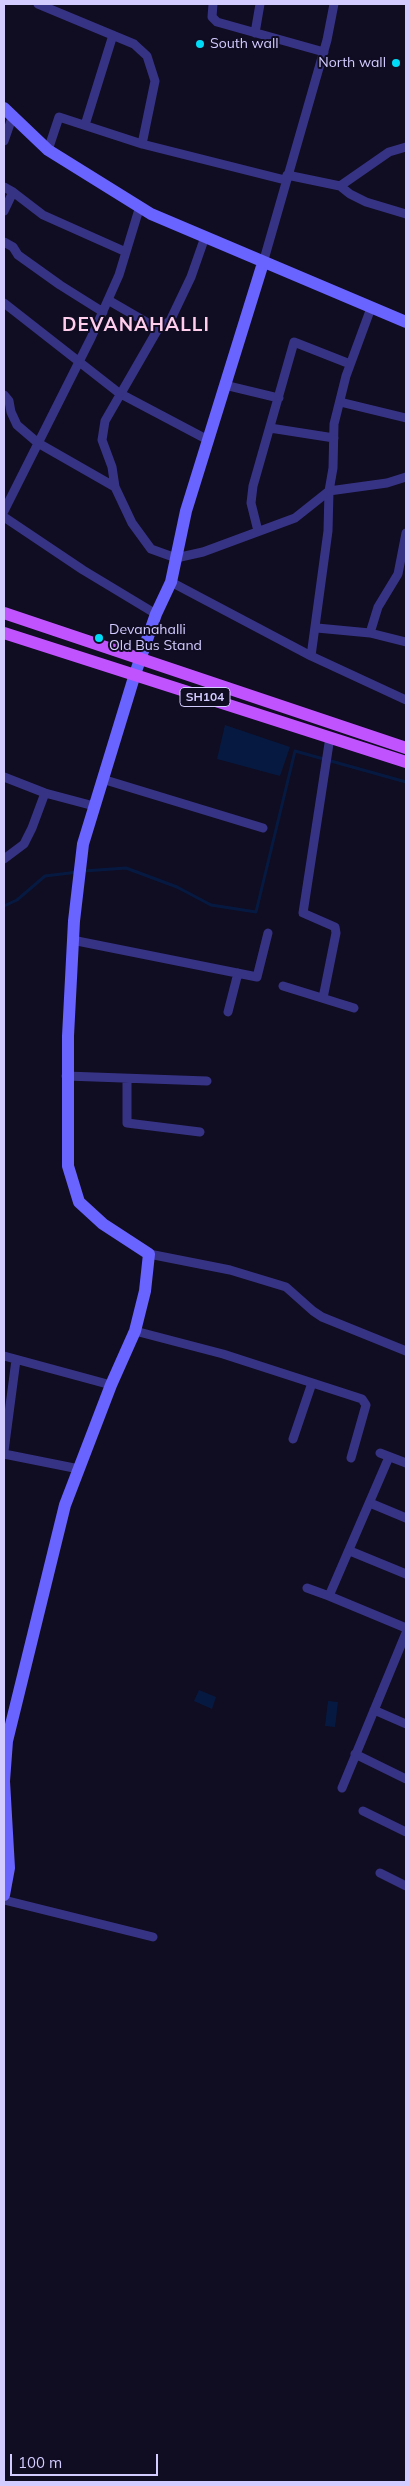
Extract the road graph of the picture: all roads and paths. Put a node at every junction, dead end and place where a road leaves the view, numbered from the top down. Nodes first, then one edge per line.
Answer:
1 (38, 4) edge
2 (213, 4) edge
3 (260, 4) edge
4 (334, 4) edge
5 (255, 33) junction
6 (113, 35) junction
7 (324, 52) junction
8 (8, 113) edge
9 (85, 125) junction
10 (4, 141) edge
11 (142, 144) junction
12 (406, 147) edge
13 (48, 150) junction
14 (286, 178) junction
15 (340, 186) junction
16 (4, 187) edge
17 (14, 192) junction
18 (140, 206) junction
19 (4, 211) edge
20 (406, 214) edge
21 (205, 237) junction
22 (4, 242) edge
23 (126, 252) junction
24 (263, 263) junction
25 (108, 300) junction
26 (4, 303) edge
27 (371, 308) junction
28 (103, 312) junction
29 (406, 322) edge
30 (158, 329) junction
31 (79, 362) junction
32 (350, 364) junction
33 (225, 385) junction
34 (119, 393) junction
35 (4, 396) edge
36 (278, 398) junction
37 (340, 402) junction
38 (406, 418) edge
39 (270, 428) junction
40 (334, 438) junction
41 (208, 440) junction
42 (38, 444) junction
43 (406, 477) edge
44 (115, 487) junction
45 (329, 491) junction
46 (4, 512) edge
47 (4, 517) edge
48 (258, 531) junction
49 (406, 533) edge
50 (176, 558) junction
51 (171, 582) junction
52 (4, 613) edge
53 (156, 614) junction
54 (317, 628) junction
55 (4, 633) edge
56 (370, 633) junction
57 (406, 642) edge
58 (311, 656) junction
59 (141, 660) junction
60 (135, 674) junction
61 (406, 700) edge
62 (330, 737) junction
63 (406, 748) edge
64 (406, 762) edge
65 (4, 777) edge
66 (102, 779) junction
67 (45, 793) junction
68 (94, 806) junction
69 (263, 828) dead end
70 (4, 859) edge
71 (268, 933) dead end
72 (72, 940) junction
73 (238, 973) junction
74 (283, 986) dead end
75 (322, 998) junction
76 (354, 1008) dead end
77 (228, 1012) dead end
78 (66, 1076) junction
79 (127, 1079) junction
80 (207, 1081) dead end
81 (200, 1132) dead end
82 (149, 1254) junction
83 (135, 1331) junction
84 (406, 1351) edge
85 (4, 1356) edge
86 (16, 1360) junction
87 (312, 1383) junction
88 (111, 1385) junction
89 (293, 1438) dead end
90 (4, 1452) edge
91 (380, 1453) dead end
92 (389, 1457) junction
93 (351, 1458) dead end
94 (406, 1463) edge
95 (79, 1469) junction
96 (370, 1503) junction
97 (406, 1518) edge
98 (350, 1551) junction
99 (406, 1574) edge
100 (307, 1588) dead end
101 (329, 1596) junction
102 (406, 1628) edge
103 (406, 1633) edge
104 (374, 1710) junction
105 (406, 1724) edge
106 (355, 1754) junction
107 (406, 1779) edge
108 (342, 1788) dead end
109 (362, 1811) dead end
110 (406, 1832) edge
111 (380, 1873) dead end
112 (406, 1886) edge
113 (4, 1895) edge
114 (4, 1900) edge
115 (153, 1937) dead end

1 - 6 street
2 - 5 street
3 - 5 street
4 - 7 street
5 - 7 street
6 - 9 street
6 - 11 street
7 - 14 street
8 - 10 street
8 - 13 street
9 - 11 street
9 - 13 street
11 - 14 street
12 - 15 street
13 - 18 street
14 - 15 street
14 - 24 street
15 - 20 street
16 - 17 street
17 - 19 street
17 - 23 street
18 - 21 street
18 - 23 street
21 - 24 street
21 - 30 street
22 - 28 street
23 - 25 street
24 - 27 street
24 - 33 street
25 - 28 street
25 - 30 street
26 - 31 street
27 - 29 street
27 - 32 street
28 - 31 street
30 - 34 street
31 - 34 street
31 - 42 street
32 - 36 street
32 - 37 street
33 - 36 street
33 - 41 street
34 - 41 street
34 - 44 street
35 - 42 street
36 - 39 street
37 - 38 street
37 - 40 street
39 - 40 street
39 - 48 street
40 - 45 street
41 - 50 street
42 - 44 street
42 - 46 street
43 - 45 street
44 - 50 street
45 - 48 street
45 - 54 street
47 - 53 street
48 - 50 street
49 - 56 street
50 - 51 street
51 - 53 street
51 - 58 street
52 - 59 main road, SH104
53 - 59 street
54 - 56 street
54 - 58 street
55 - 60 main road, SH104
56 - 57 street
58 - 61 street
59 - 60 street
59 - 63 main road, SH104
60 - 62 main road, SH104
60 - 66 street
62 - 64 main road, SH104
62 - 75 street
65 - 67 street
66 - 68 street
66 - 69 street
67 - 68 street
67 - 70 street
68 - 72 street
71 - 73 street
72 - 73 street
72 - 78 street
73 - 77 street
74 - 75 street
75 - 76 street
78 - 79 street
78 - 82 street
79 - 80 street
79 - 81 street
82 - 83 street
82 - 84 street
83 - 87 street
83 - 88 street
85 - 86 street
86 - 88 street
86 - 90 street
87 - 89 street
87 - 93 street
88 - 95 street
90 - 95 street
91 - 92 street
92 - 94 street
92 - 96 street
95 - 113 street
96 - 97 street
96 - 98 street
98 - 99 street
98 - 101 street
100 - 101 street
101 - 102 street
103 - 104 street
104 - 105 street
104 - 106 street
106 - 107 street
106 - 108 street
109 - 110 street
111 - 112 street
114 - 115 street

